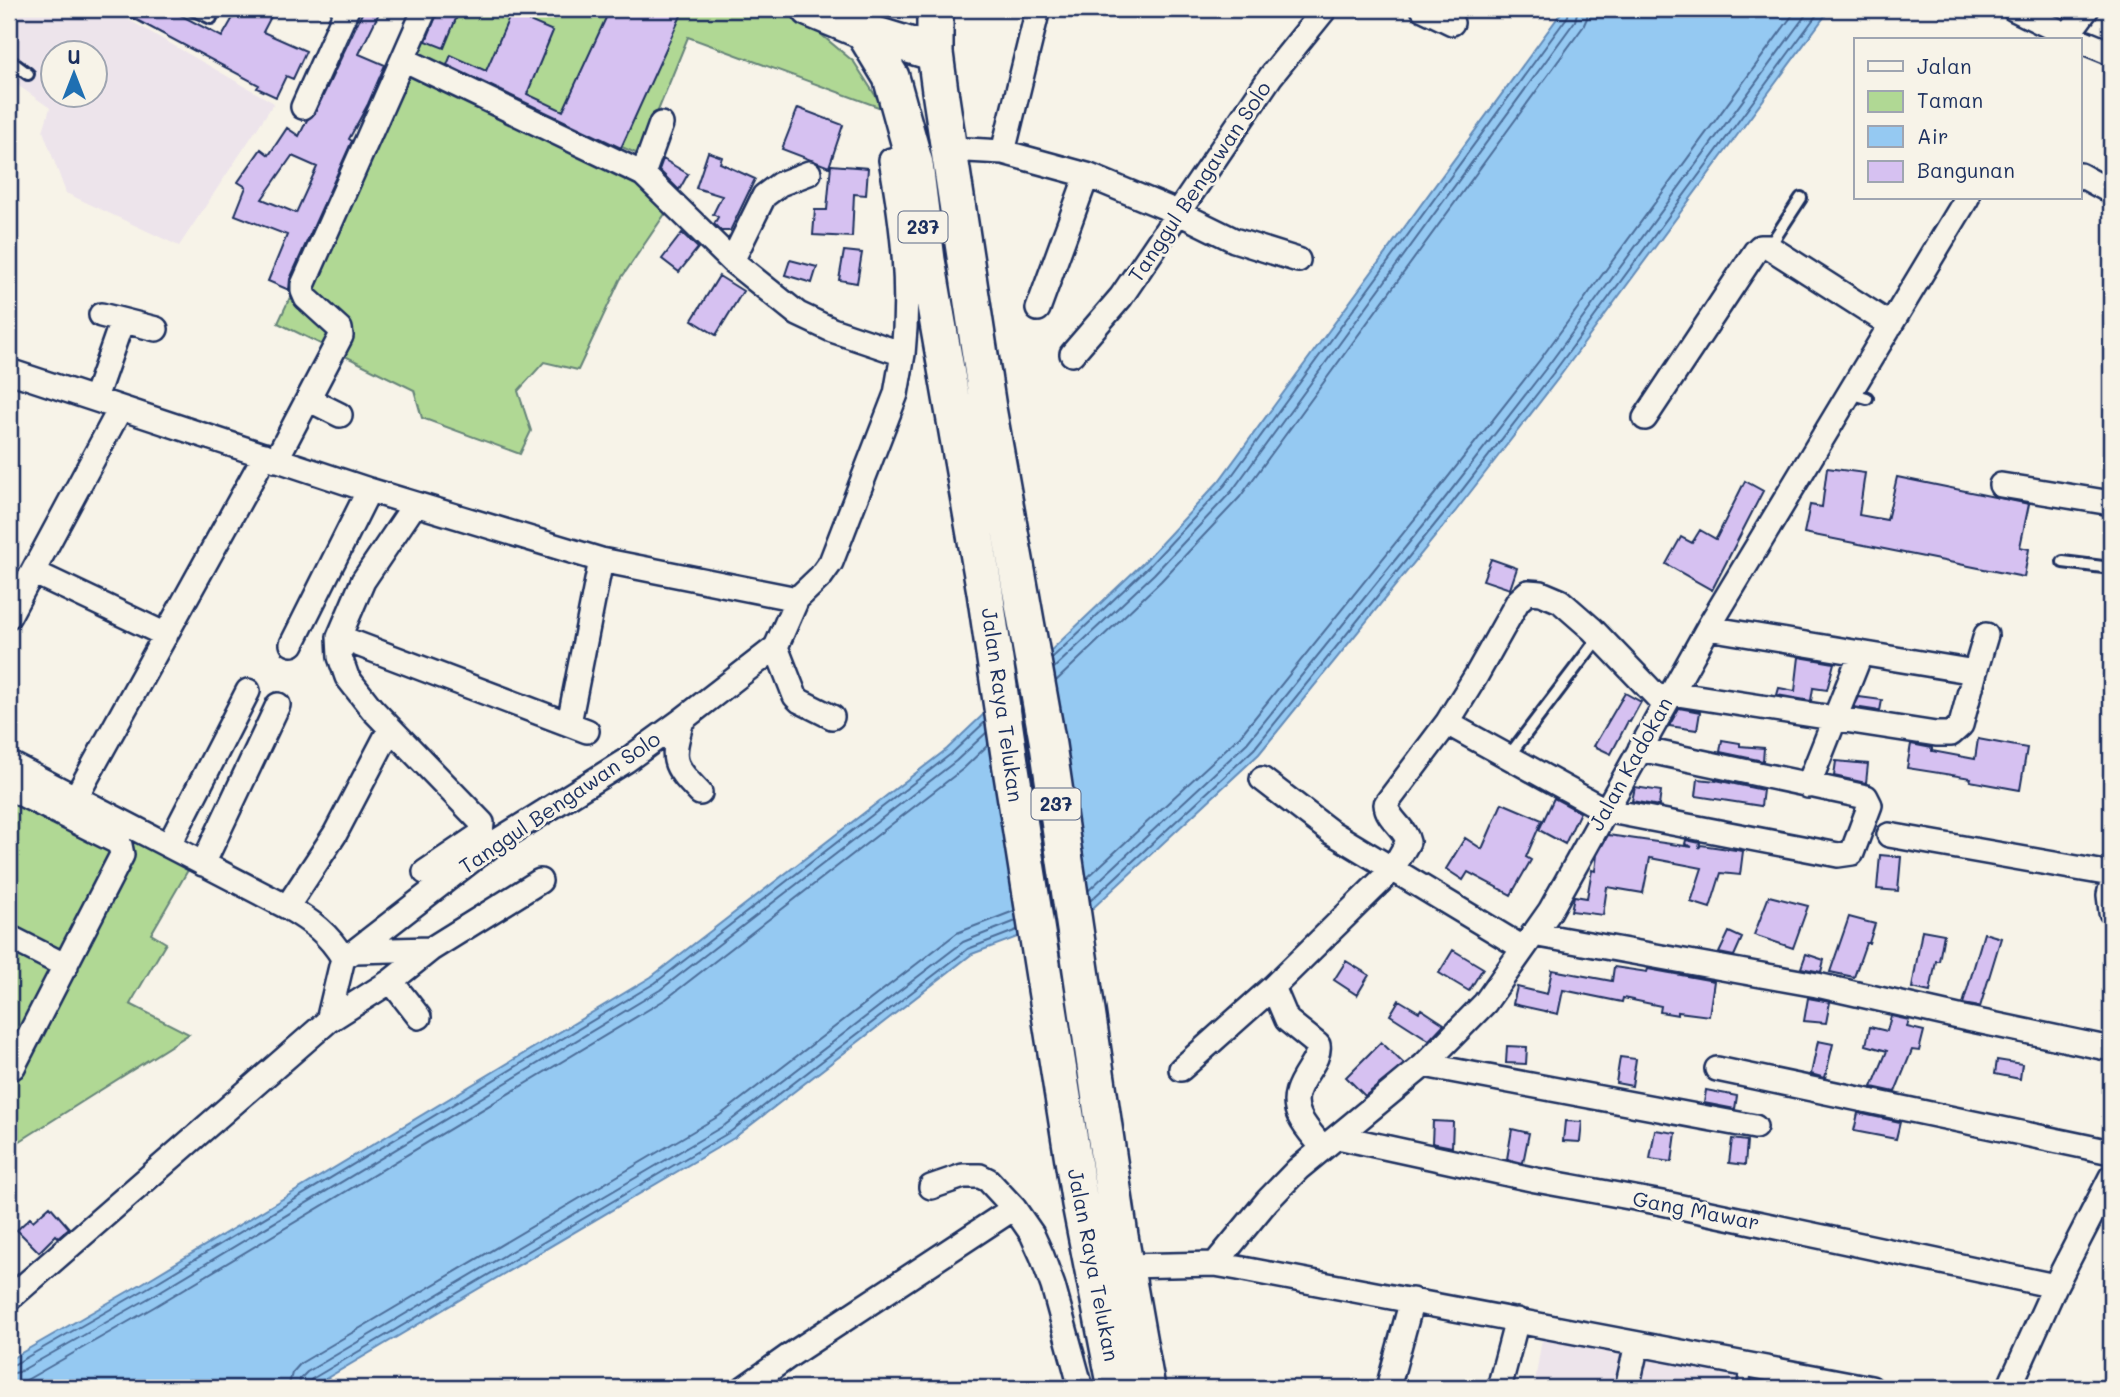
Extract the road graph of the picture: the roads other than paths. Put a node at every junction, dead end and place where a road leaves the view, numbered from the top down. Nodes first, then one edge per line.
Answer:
1 (192, 9) edge
2 (347, 9) edge
3 (425, 9) edge
4 (810, 9) edge
5 (933, 9) edge
6 (1038, 9) edge
7 (1325, 9) edge
8 (1423, 9) edge
9 (2014, 9) edge
10 (2087, 9) edge
11 (211, 19) dead end
12 (1452, 23) dead end
13 (863, 31) junction
14 (2066, 38) edge
15 (2082, 43) edge
16 (935, 53) junction
17 (2111, 53) edge
18 (403, 59) junction
19 (9, 60) edge
20 (28, 74) dead end
21 (303, 107) dead end
22 (660, 124) dead end
23 (949, 149) junction
24 (1003, 152) junction
25 (891, 160) dead end
26 (808, 173) dead end
27 (643, 174) junction
28 (1087, 175) junction
29 (2082, 176) edge
30 (2111, 192) edge
31 (1801, 198) dead end
32 (1965, 200) edge
33 (1179, 213) junction
34 (1769, 247) junction
35 (1298, 260) dead end
36 (732, 261) junction
37 (1038, 309) dead end
38 (1891, 325) junction
39 (156, 329) dead end
40 (903, 354) junction
41 (1072, 354) dead end
42 (9, 371) edge
43 (95, 398) junction
44 (308, 399) junction
45 (120, 409) junction
46 (340, 415) dead end
47 (1645, 418) dead end
48 (270, 457) junction
49 (2001, 485) dead end
50 (369, 490) junction
51 (2111, 503) edge
52 (415, 504) junction
53 (601, 560) junction
54 (2063, 562) dead end
55 (2111, 568) edge
56 (33, 572) junction
57 (797, 598) junction
58 (9, 616) edge
59 (1708, 628) junction
60 (166, 635) junction
61 (1986, 635) dead end
62 (339, 637) junction
63 (1599, 637) junction
64 (292, 644) dead end
65 (776, 647) junction
66 (1861, 653) junction
67 (1975, 672) junction
68 (248, 691) dead end
69 (1668, 699) junction
70 (278, 705) dead end
71 (832, 717) dead end
72 (1836, 718) junction
73 (682, 720) junction
74 (1447, 723) junction
75 (390, 729) junction
76 (1640, 749) junction
77 (1508, 757) junction
78 (9, 763) edge
79 (1262, 779) dead end
80 (1808, 786) junction
81 (9, 788) edge
82 (700, 793) dead end
83 (76, 797) junction
84 (1605, 810) junction
85 (1889, 835) dead end
86 (169, 845) junction
87 (203, 864) junction
88 (1392, 870) junction
89 (425, 872) dead end
90 (2111, 874) edge
91 (540, 881) dead end
92 (2111, 887) edge
93 (287, 907) junction
94 (2111, 912) edge
95 (9, 937) edge
96 (1528, 941) junction
97 (430, 949) junction
98 (349, 954) junction
99 (66, 966) junction
100 (391, 981) junction
101 (1273, 986) junction
102 (419, 1017) dead end
103 (328, 1021) junction
104 (2111, 1049) edge
105 (1424, 1065) junction
106 (9, 1069) edge
107 (1181, 1069) dead end
108 (1717, 1069) dead end
109 (1755, 1127) dead end
110 (1330, 1143) junction
111 (2111, 1152) edge
112 (2111, 1177) edge
113 (931, 1187) dead end
114 (1014, 1208) junction
115 (1215, 1264) junction
116 (1125, 1266) junction
117 (2055, 1286) junction
118 (9, 1299) edge
119 (1412, 1300) junction
120 (1517, 1320) junction
121 (1637, 1344) junction
122 (1747, 1365) junction
123 (744, 1388) edge
124 (1081, 1388) edge
125 (1116, 1388) edge
126 (1146, 1388) edge
127 (1388, 1388) edge
128 (1499, 1388) edge
129 (1627, 1388) edge
130 (1743, 1388) edge
131 (1863, 1388) edge
132 (2009, 1388) edge

1 - 11 lane
2 - 21 street
3 - 18 street
4 - 13 main road
5 - 16 main road, Jalan Raya Telukan
6 - 24 street
7 - 33 street, Tanggul Bengawan Solo
8 - 12 street
9 - 14 street
10 - 14 street
13 - 16 main road
13 - 125 main road, Jalan Raya Telukan / 237
15 - 17 street
16 - 23 main road, Jalan Raya Telukan / 237
18 - 27 street
18 - 44 street
19 - 20 lane
22 - 27 street
23 - 24 street
23 - 116 main road, Jalan Raya Telukan / 237
24 - 28 street
25 - 40 street
26 - 36 street
27 - 36 street
28 - 33 street
28 - 37 street
29 - 30 street
31 - 34 lane
32 - 38 street, Jalan Kadokan
33 - 35 street
33 - 41 street, Tanggul Bengawan Solo
34 - 38 street
34 - 47 street
36 - 40 street
38 - 59 street, Jalan Kadokan
39 - 43 street
40 - 57 street
42 - 43 street
43 - 45 street
44 - 46 street
44 - 48 street
45 - 48 street
45 - 56 street
48 - 50 street
48 - 60 street
49 - 51 street
50 - 52 street
50 - 64 street
52 - 53 street
52 - 62 street
53 - 57 street
53 - 62 street
54 - 55 lane
56 - 58 street
56 - 60 street
57 - 65 street
59 - 66 street
59 - 69 street, Jalan Kadokan
60 - 83 street
61 - 67 street
62 - 75 street
63 - 69 street
63 - 74 street
63 - 77 lane
65 - 71 street
65 - 73 street, Tanggul Bengawan Solo
66 - 67 street
66 - 72 street
67 - 72 street
68 - 86 street
69 - 72 street
69 - 76 street, Jalan Kadokan
70 - 87 street
72 - 80 street
73 - 82 street
73 - 98 street, Tanggul Bengawan Solo
74 - 77 street
74 - 88 street
75 - 89 street
75 - 93 street
76 - 80 street
76 - 84 street, Jalan Kadokan
77 - 84 street
78 - 83 street
79 - 88 street
80 - 84 street
81 - 99 street
83 - 86 street
84 - 96 street, Jalan Kadokan
85 - 90 street
86 - 87 street
87 - 93 street
88 - 96 street
88 - 101 street
91 - 97 street
92 - 94 street
93 - 98 street
95 - 99 street
96 - 104 street
96 - 105 street, Jalan Kadokan
97 - 98 street
97 - 100 street
98 - 103 street
99 - 106 street
100 - 102 street
100 - 103 street
101 - 107 street
101 - 110 street
103 - 118 street
105 - 109 street
105 - 110 street, Jalan Kadokan
108 - 111 street
110 - 115 street, Jalan Kadokan
110 - 117 street, Gang Mawar
112 - 117 street
113 - 114 street
114 - 123 street
114 - 124 street
115 - 116 street
115 - 119 street
116 - 126 main road, Jalan Raya Telukan / 237
117 - 132 street
119 - 120 street
119 - 127 street
120 - 121 street
120 - 128 street
121 - 122 street
121 - 129 street
122 - 130 lane
122 - 131 street

